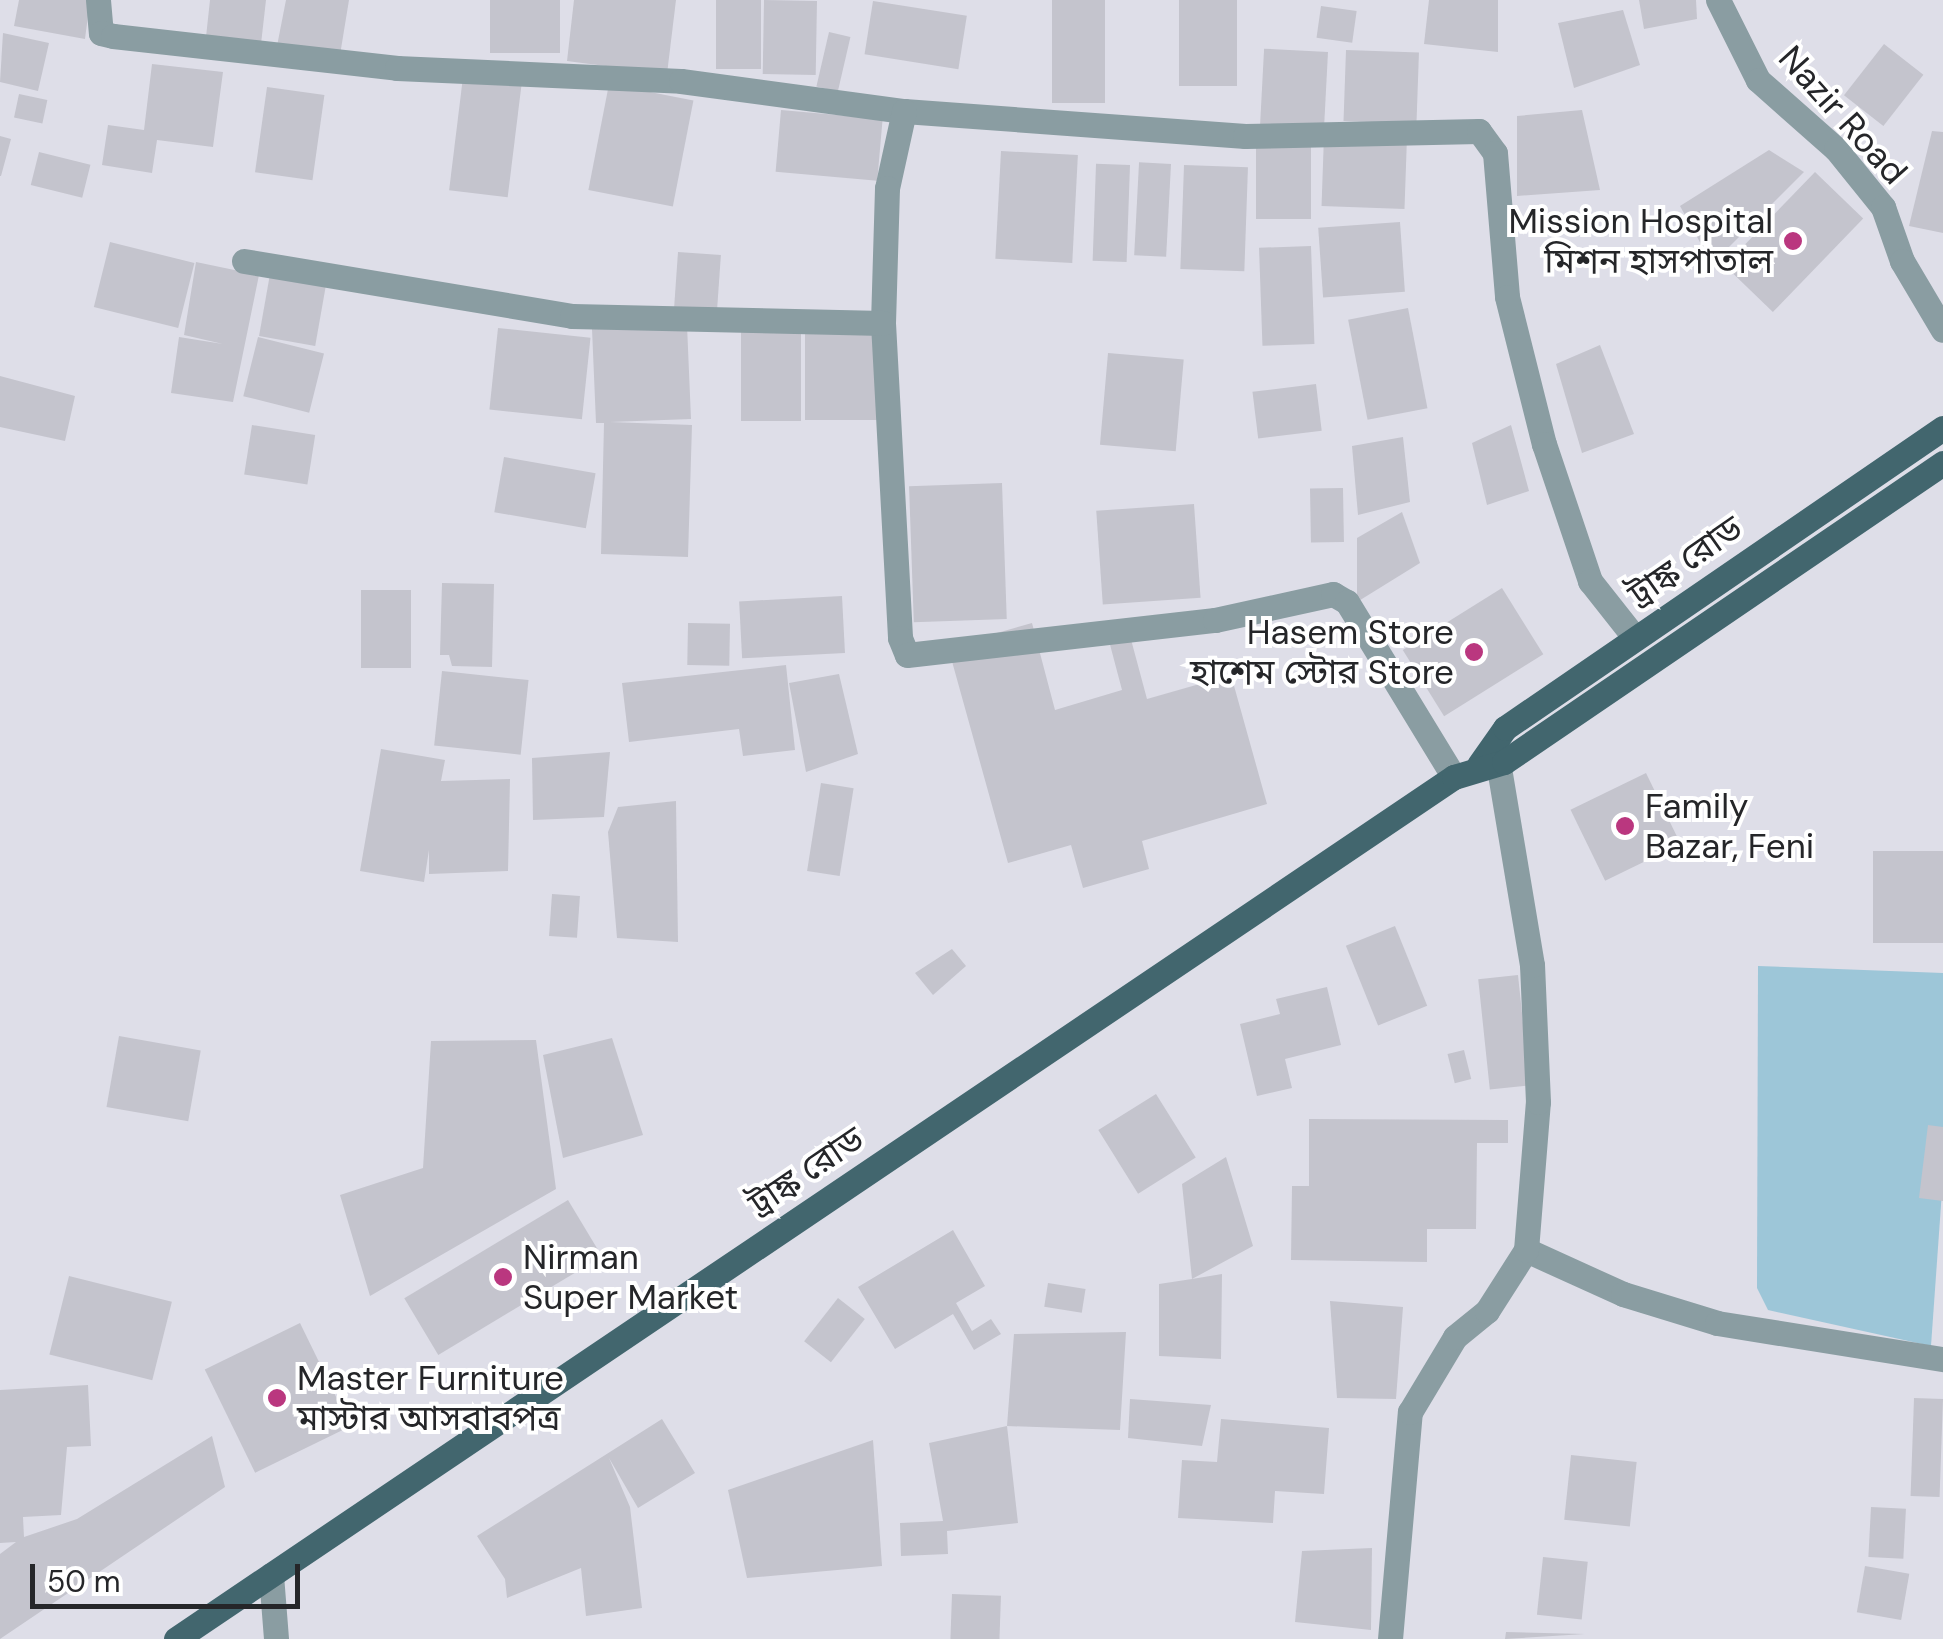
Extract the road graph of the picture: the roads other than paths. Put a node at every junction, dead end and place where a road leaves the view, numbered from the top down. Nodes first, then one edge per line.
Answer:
1 (98, 0) edge
2 (1718, 0) edge
3 (904, 111) junction
4 (244, 261) dead end
5 (883, 323) junction
6 (1943, 330) edge
7 (1943, 428) edge
8 (1943, 463) edge
9 (1635, 638) junction
10 (1492, 756) junction
11 (1454, 777) junction
12 (1526, 1250) junction
13 (1943, 1359) edge
14 (271, 1575) junction
15 (176, 1639) edge
16 (276, 1639) edge
17 (1390, 1639) edge

1 - 3 street
2 - 6 street, Nazir Road
3 - 5 street
3 - 9 street
4 - 5 street
5 - 11 street
7 - 9 main road, ট্রাঙ্ক রোড
8 - 10 main road, ট্রাঙ্ক রোড
9 - 10 main road, ট্রাঙ্ক রোড
10 - 11 main road, ট্রাঙ্ক রোড
10 - 12 street
11 - 14 main road, ট্রাঙ্ক রোড
12 - 13 street
12 - 17 street
14 - 15 main road, ট্রাঙ্ক রোড
14 - 16 street

